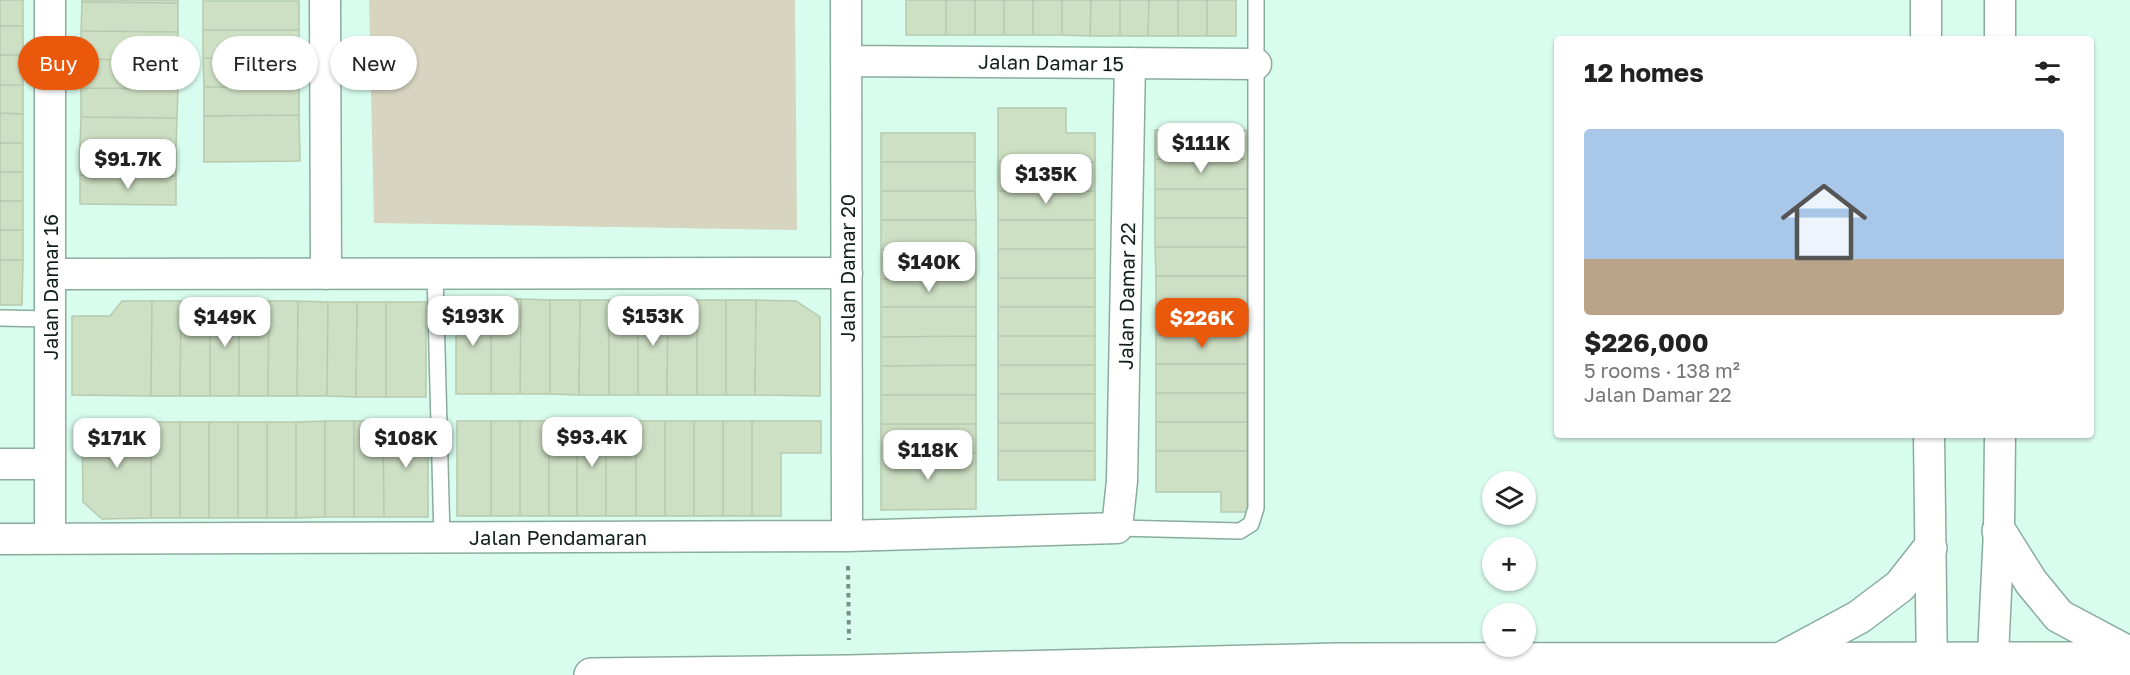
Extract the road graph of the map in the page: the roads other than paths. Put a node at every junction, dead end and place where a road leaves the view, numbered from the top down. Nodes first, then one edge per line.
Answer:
1 (50, 0) edge
2 (325, 0) edge
3 (846, 0) edge
4 (1256, 0) edge
5 (1926, 0) edge
6 (2000, 0) edge
7 (1926, 36) edge
8 (2000, 36) edge
9 (846, 61) junction
10 (1130, 63) junction
11 (1256, 64) junction
12 (847, 273) junction
13 (50, 274) junction
14 (326, 274) junction
15 (435, 274) junction
16 (0, 318) edge
17 (50, 318) junction
18 (1929, 438) edge
19 (2000, 438) edge
20 (0, 464) edge
21 (50, 464) junction
22 (1117, 528) junction
23 (2000, 531) junction
24 (847, 536) junction
25 (442, 538) junction
26 (0, 539) edge
27 (50, 539) junction
28 (1930, 548) junction
29 (2130, 654) edge
30 (2130, 659) edge
31 (1779, 660) junction
32 (1992, 666) edge
33 (1932, 667) edge
34 (591, 675) edge

1 - 13 street, Jalan Damar 16
2 - 14 street
3 - 9 street, Jalan Damar 20
4 - 11 lane
5 - 7 street
6 - 8 street
9 - 10 street, Jalan Damar 15
9 - 12 street, Jalan Damar 20
10 - 11 street, Jalan Damar 15
10 - 22 street, Jalan Damar 22
11 - 22 lane
12 - 15 street
12 - 24 street, Jalan Damar 20
13 - 14 street
13 - 17 street, Jalan Damar 16
14 - 15 street
15 - 25 lane
16 - 17 lane
17 - 21 street, Jalan Damar 16
18 - 28 street
19 - 23 street
20 - 21 street
21 - 27 street, Jalan Damar 16
22 - 24 street, Jalan Pendamaran
23 - 29 main road
23 - 32 street
24 - 25 street, Jalan Pendamaran
25 - 27 street, Jalan Pendamaran
26 - 27 street, Jalan Pendamaran
28 - 31 main road
28 - 33 street
30 - 32 main road
31 - 33 main road
31 - 34 main road
32 - 33 main road

